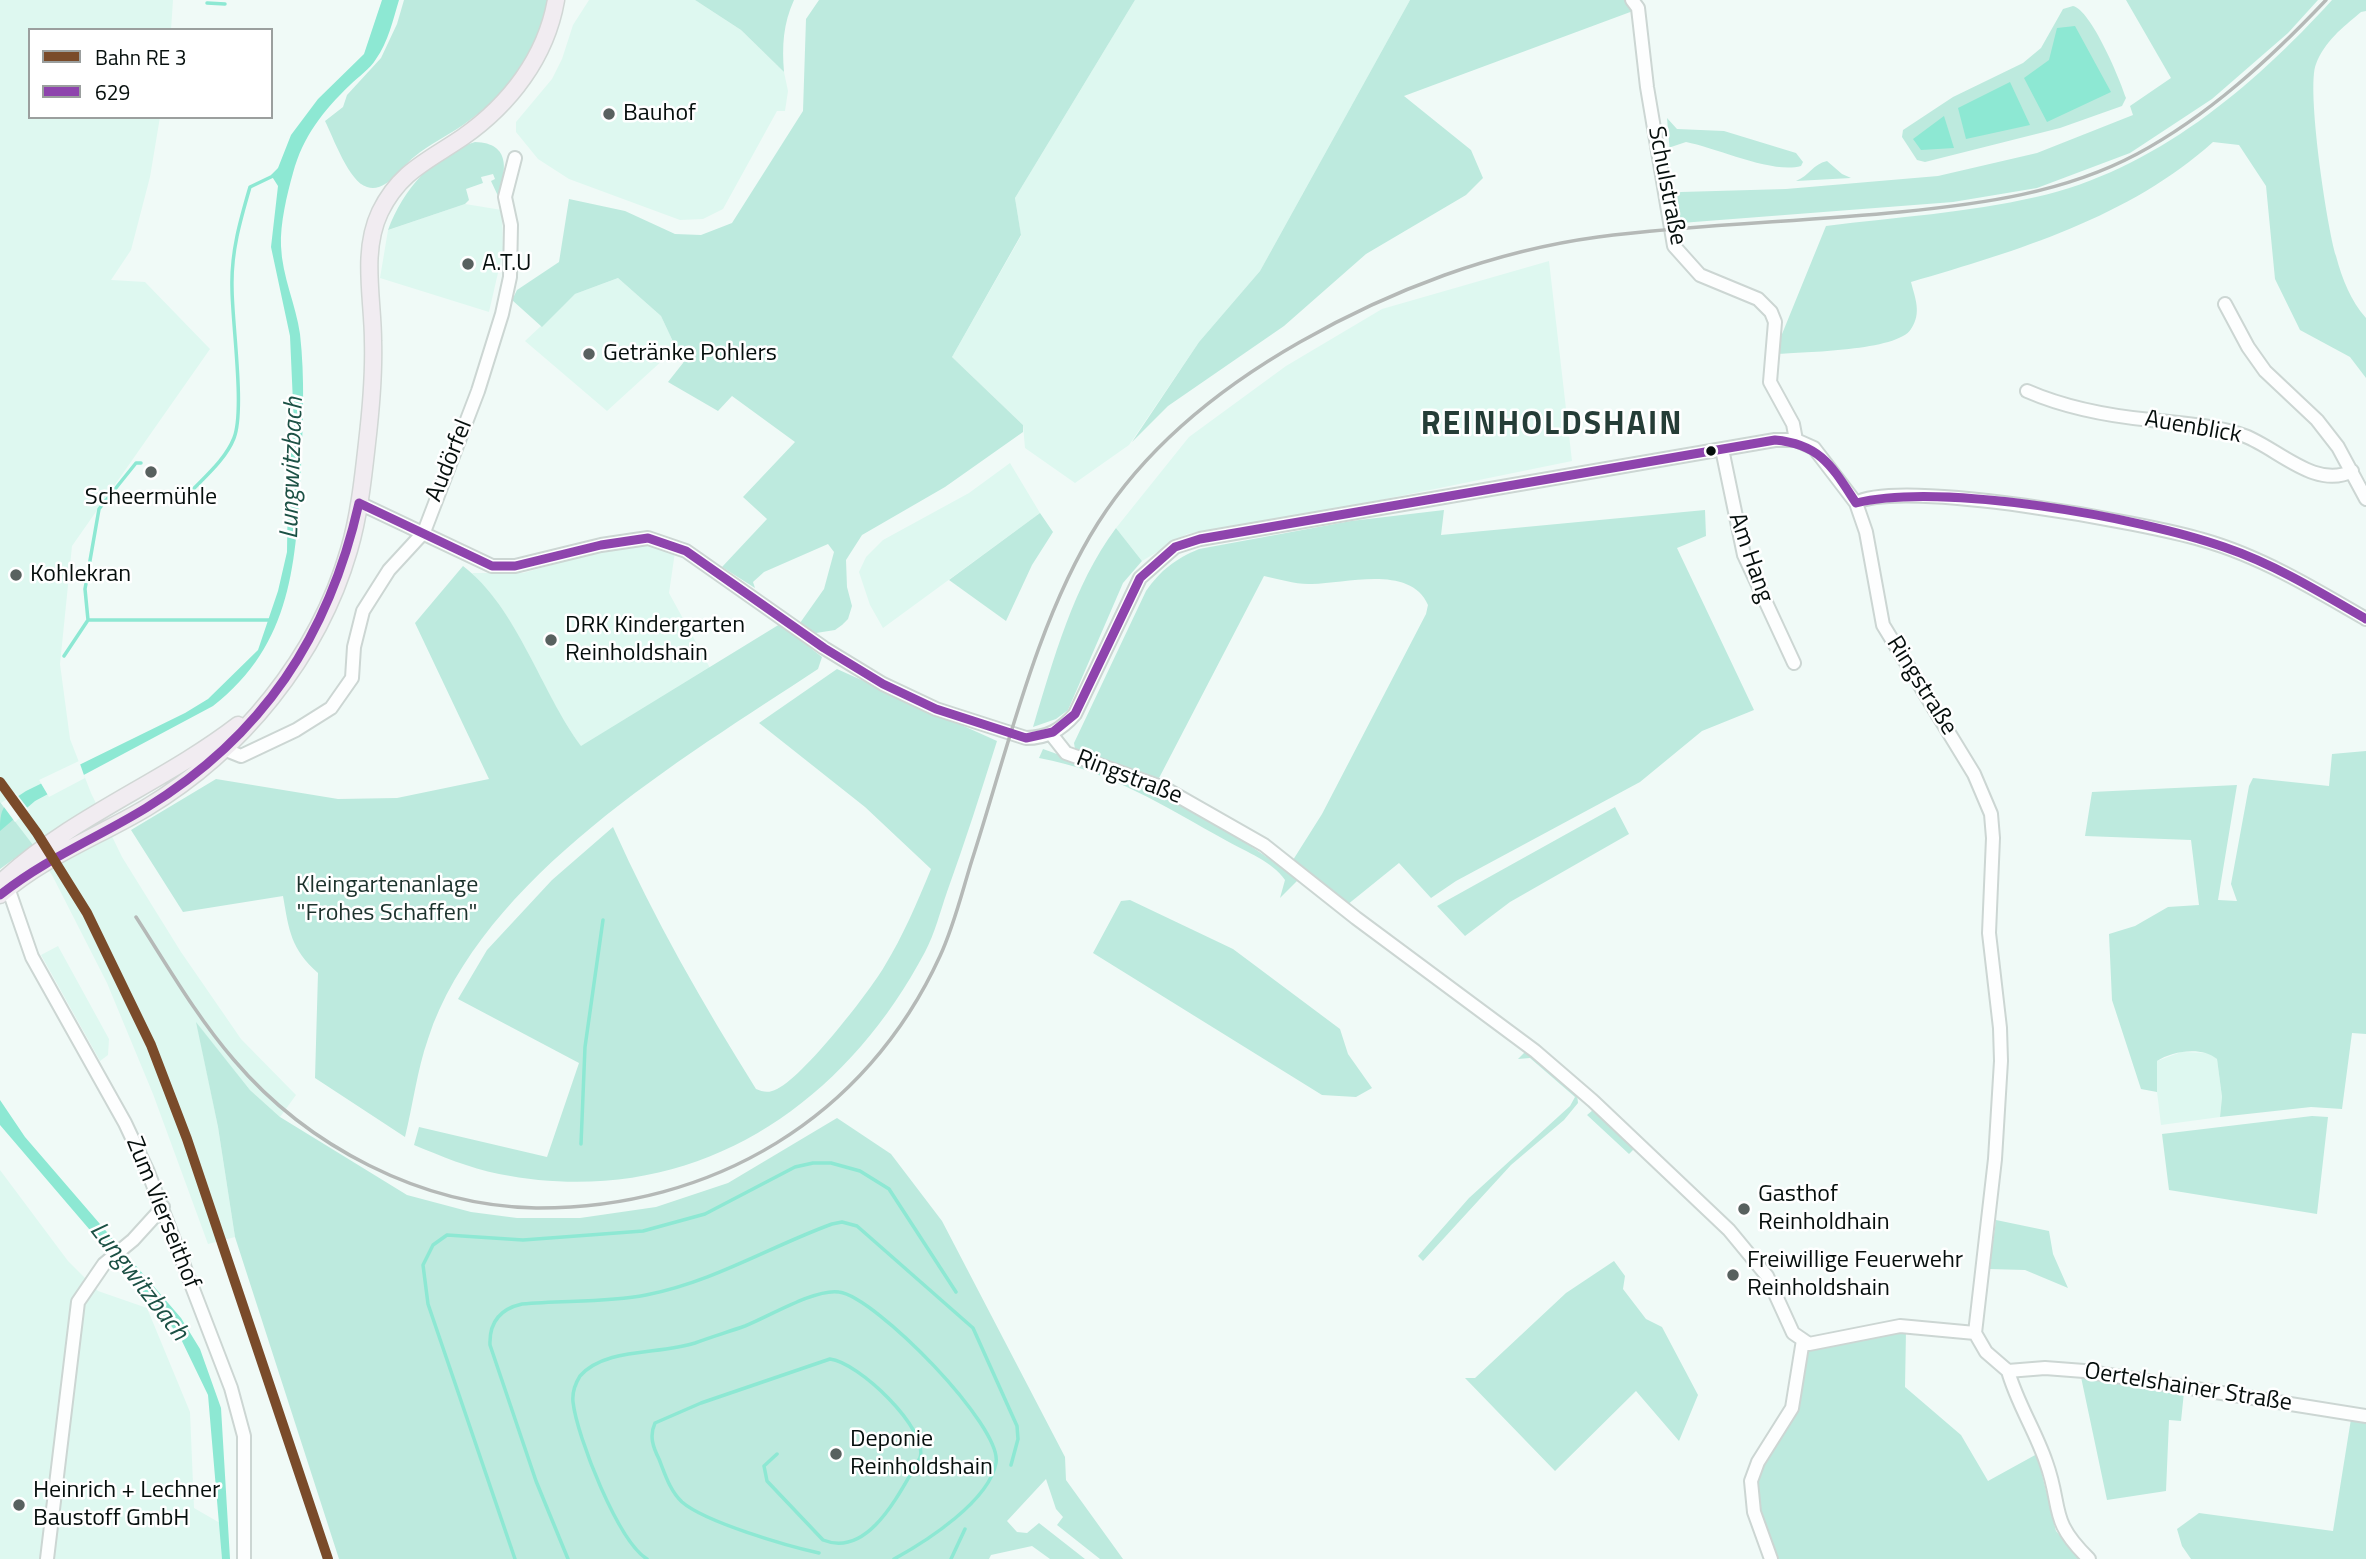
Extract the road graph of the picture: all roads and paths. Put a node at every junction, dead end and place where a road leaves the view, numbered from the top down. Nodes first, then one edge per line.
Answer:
1 (556, 0) edge
2 (1632, 0) edge
3 (515, 158) dead end
4 (2225, 304) dead end
5 (2027, 391) dead end
6 (1796, 440) junction
7 (1722, 449) junction
8 (2352, 471) junction
9 (2366, 499) edge
10 (359, 503) junction
11 (1856, 503) junction
12 (424, 532) junction
13 (2366, 619) edge
14 (1794, 663) dead end
15 (271, 696) junction
16 (1051, 734) junction
17 (226, 750) junction
18 (3, 887) edge
19 (163, 1207) junction
20 (1975, 1333) junction
21 (1803, 1340) junction
22 (2008, 1371) junction
23 (2366, 1416) edge
24 (47, 1559) edge
25 (244, 1559) edge
26 (1771, 1559) edge
27 (2089, 1559) edge

1 - 10 main road
2 - 6 street, Schulstraße
3 - 12 street, Audörfel
4 - 8 street
5 - 8 street, Auenblick
6 - 7 street, Ringstraße
6 - 11 street, Ringstraße
7 - 14 street, Am Hang
7 - 16 street, Ringstraße
8 - 9 street
10 - 12 street
10 - 15 main road
11 - 13 street
11 - 20 street, Ringstraße
12 - 16 street
12 - 17 street, Audörfel
15 - 17 main road
15 - 18 main road
16 - 21 street, Ringstraße
17 - 18 main road
18 - 19 street, Zum Vierseithof
19 - 24 street
19 - 25 street, Zum Vierseithof
20 - 21 street
20 - 22 street
21 - 26 street
22 - 23 street, Oertelshainer Straße
22 - 27 street

